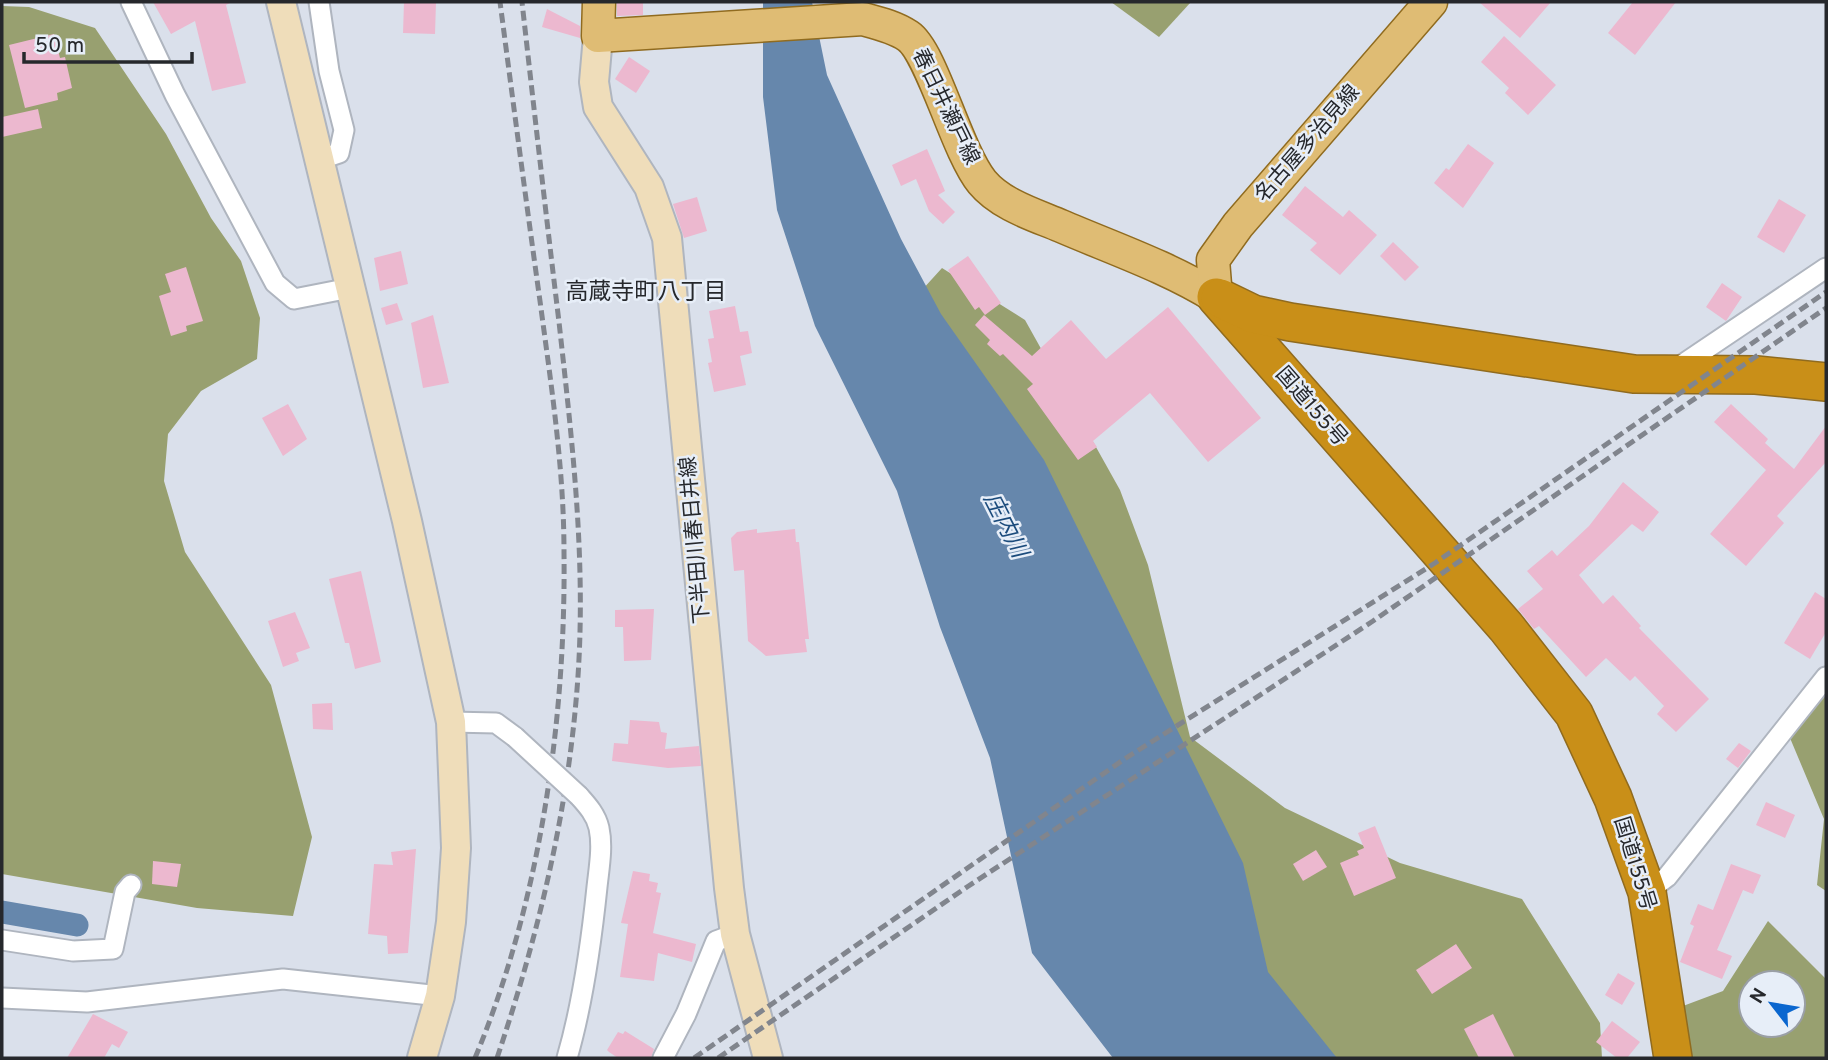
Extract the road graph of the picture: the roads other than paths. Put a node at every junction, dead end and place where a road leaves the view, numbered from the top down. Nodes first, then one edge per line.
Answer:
1 (131, 2) edge
2 (281, 2) edge
3 (319, 2) edge
4 (599, 2) edge
5 (1431, 2) edge
6 (598, 36) junction
7 (318, 160) junction
8 (1826, 268) edge
9 (350, 288) junction
10 (1216, 297) junction
11 (1668, 374) junction
12 (1826, 382) edge
13 (1826, 677) edge
14 (451, 722) junction
15 (131, 885) dead end
16 (1647, 892) junction
17 (735, 934) junction
18 (2, 940) edge
19 (440, 996) junction
20 (2, 998) edge
21 (422, 1058) edge
22 (567, 1058) edge
23 (663, 1058) edge
24 (768, 1058) edge
25 (1673, 1058) edge

1 - 9 street
2 - 7 street
3 - 7 street
4 - 6 main road
5 - 10 main road, 名古屋多治見線
6 - 10 main road, 春日井瀬戸線
6 - 17 street, 下半田川春日井線
7 - 9 street
8 - 11 street
9 - 14 street
10 - 11 highway
10 - 16 highway, 国道155号
11 - 12 highway
13 - 16 street
14 - 19 street
14 - 22 street, bridge
15 - 18 street
16 - 25 highway, 国道155号
17 - 23 street
17 - 24 street, 下半田川春日井線
19 - 20 street
19 - 21 street

